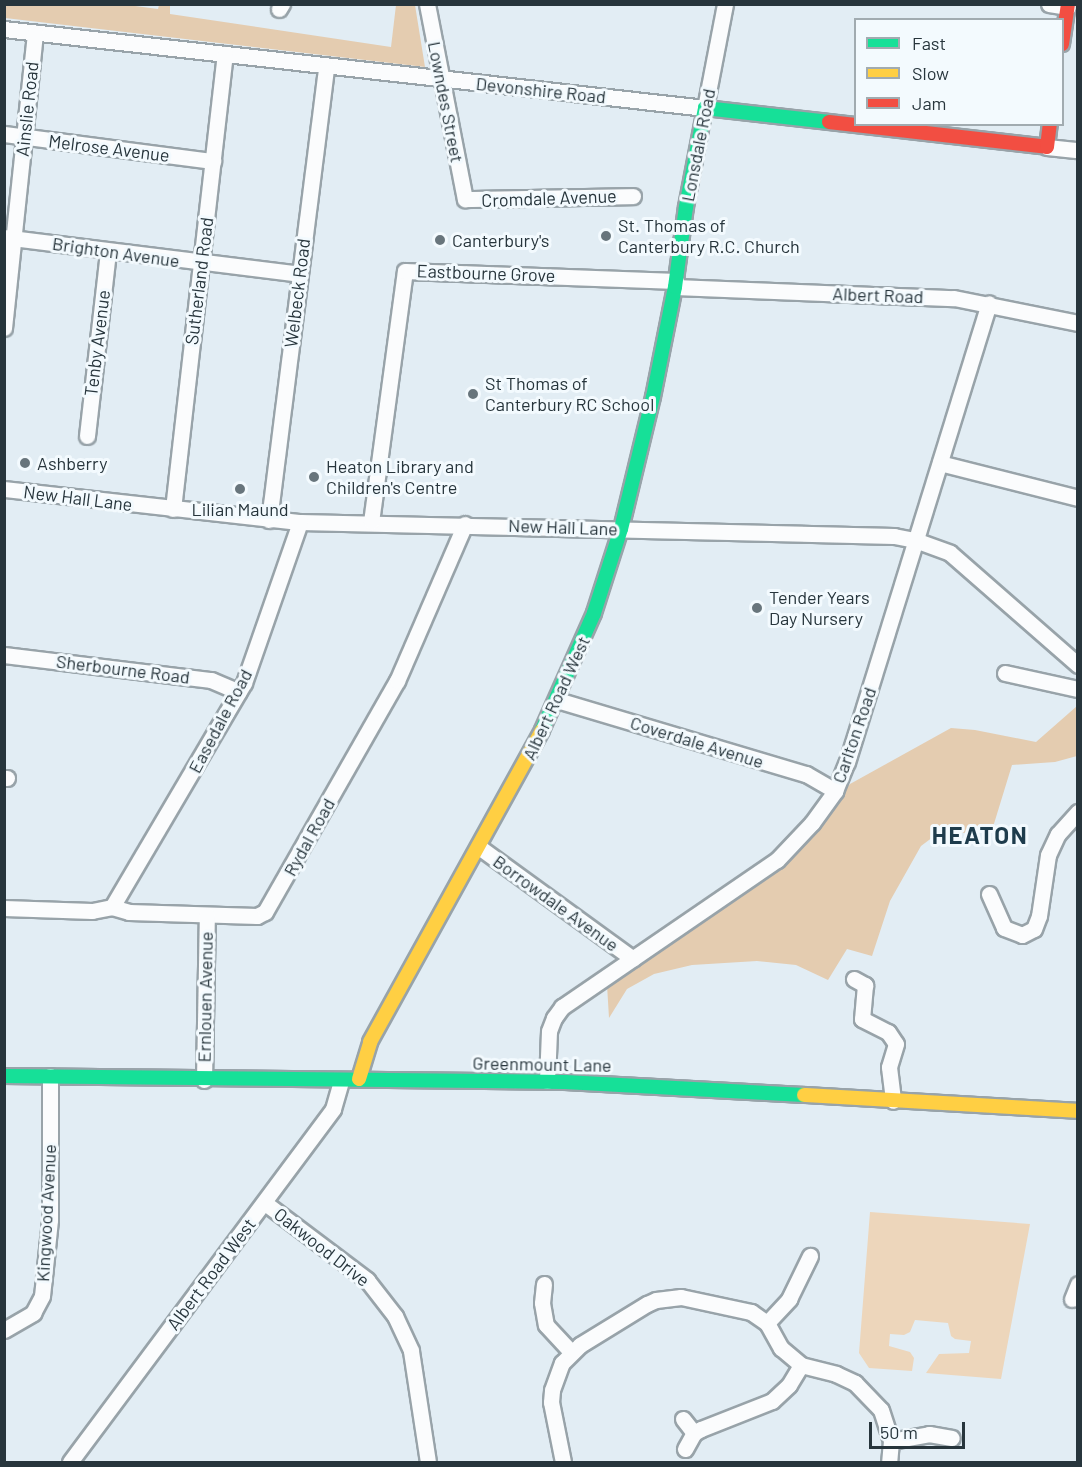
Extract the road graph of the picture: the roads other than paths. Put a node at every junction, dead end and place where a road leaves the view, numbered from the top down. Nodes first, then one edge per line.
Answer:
1 (427, 4) edge
2 (725, 4) edge
3 (1049, 4) edge
4 (1068, 6) edge
5 (4, 29) edge
6 (1064, 31) edge
7 (35, 33) junction
8 (225, 54) junction
9 (326, 66) junction
10 (442, 79) junction
11 (705, 108) junction
12 (854, 125) edge
13 (863, 126) edge
14 (1050, 126) edge
15 (4, 134) edge
16 (24, 136) junction
17 (1047, 147) junction
18 (1077, 150) edge
19 (213, 161) junction
20 (633, 196) dead end
21 (465, 199) joint
22 (9, 237) edge
23 (108, 251) junction
24 (201, 263) junction
25 (300, 274) junction
26 (676, 284) junction
27 (989, 303) junction
28 (1077, 323) edge
29 (4, 328) edge
30 (87, 436) dead end
31 (940, 463) junction
32 (4, 489) edge
33 (1077, 498) edge
34 (173, 509) junction
35 (269, 520) junction
36 (300, 522) junction
37 (371, 522) junction
38 (465, 524) junction
39 (621, 529) junction
40 (915, 540) junction
41 (4, 655) edge
42 (1077, 665) edge
43 (1005, 673) dead end
44 (1077, 689) edge
45 (239, 692) junction
46 (557, 700) junction
47 (835, 791) junction
48 (1076, 806) edge
49 (479, 847) junction
50 (989, 894) dead end
51 (112, 907) junction
52 (4, 908) edge
53 (207, 915) junction
54 (633, 959) junction
55 (854, 979) dead end
56 (4, 1076) edge
57 (50, 1076) junction
58 (359, 1079) junction
59 (204, 1080) junction
60 (340, 1081) junction
61 (547, 1081) junction
62 (893, 1101) junction
63 (1077, 1111) edge
64 (265, 1203) junction
65 (810, 1256) dead end
66 (544, 1284) dead end
67 (1077, 1284) edge
68 (1072, 1299) dead end
69 (767, 1323) junction
70 (4, 1330) edge
71 (571, 1352) junction
72 (801, 1365) junction
73 (683, 1419) dead end
74 (694, 1433) junction
75 (952, 1438) dead end
76 (891, 1441) junction
77 (685, 1449) dead end
78 (70, 1462) edge
79 (423, 1462) edge
80 (563, 1462) edge
81 (889, 1462) edge

1 - 10 street, Lowndes Street
2 - 11 street, Lonsdale Road
3 - 4 street
4 - 6 street
5 - 7 street, Devonshire Road
7 - 8 street, Devonshire Road
7 - 16 street, Ainslie Road
8 - 9 street, Devonshire Road
8 - 19 street, Sutherland Road
9 - 10 street, Devonshire Road
9 - 25 street, Welbeck Road
10 - 11 street, Devonshire Road
10 - 21 street, Lowndes Street
11 - 12 street, Devonshire Road
11 - 26 street, Lonsdale Road
13 - 17 street, Devonshire Road
14 - 17 street
15 - 16 street, Melrose Avenue
16 - 19 street, Melrose Avenue
16 - 22 street, Ainslie Road
17 - 18 street, Devonshire Road
19 - 24 street, Sutherland Road
20 - 21 street, Cromdale Avenue
22 - 23 street, Brighton Avenue
22 - 29 street, Ainslie Road
23 - 24 street, Brighton Avenue
23 - 30 street, Tenby Avenue
24 - 25 street, Brighton Avenue
24 - 34 street, Sutherland Road
25 - 35 street, Welbeck Road
26 - 27 street, Albert Road
26 - 37 street, Eastbourne Grove
26 - 39 street, Albert Road West
27 - 28 street, Albert Road
27 - 31 street, Carlton Road
31 - 33 street
31 - 40 street, Carlton Road
32 - 34 street, New Hall Lane
34 - 35 street, New Hall Lane
35 - 36 street, New Hall Lane
36 - 37 street, New Hall Lane
36 - 45 street, Easedale Road
37 - 38 street, New Hall Lane
38 - 39 street, New Hall Lane
38 - 53 street, Rydal Road
39 - 40 street, New Hall Lane
39 - 46 street, Albert Road West
40 - 42 street, New Hall Lane
40 - 47 street, Carlton Road
41 - 45 street, Sherbourne Road
43 - 44 street
45 - 51 street, Easedale Road
46 - 47 street, Coverdale Avenue
46 - 49 street, Albert Road West
47 - 54 street, Carlton Road
48 - 50 street
49 - 54 street, Borrowdale Avenue
49 - 58 street, Albert Road West
51 - 52 street, Rydal Road
51 - 53 street, Rydal Road
53 - 59 street, Ernlouen Avenue
54 - 61 street, Carlton Road
55 - 62 street
56 - 57 street, Greenmount Lane
57 - 59 street, Greenmount Lane
57 - 70 street, Kingwood Avenue
58 - 60 street, Greenmount Lane
58 - 61 street, Greenmount Lane
59 - 60 street, Greenmount Lane
60 - 64 street, Albert Road West
61 - 62 street, Greenmount Lane
62 - 63 street, Greenmount Lane
64 - 78 street, Albert Road West
64 - 79 street, Oakwood Drive
65 - 69 street
66 - 71 street
67 - 68 street
69 - 71 street
69 - 72 street
71 - 80 street
72 - 74 street
72 - 76 street
73 - 74 street
74 - 77 street
75 - 76 street
76 - 81 street

